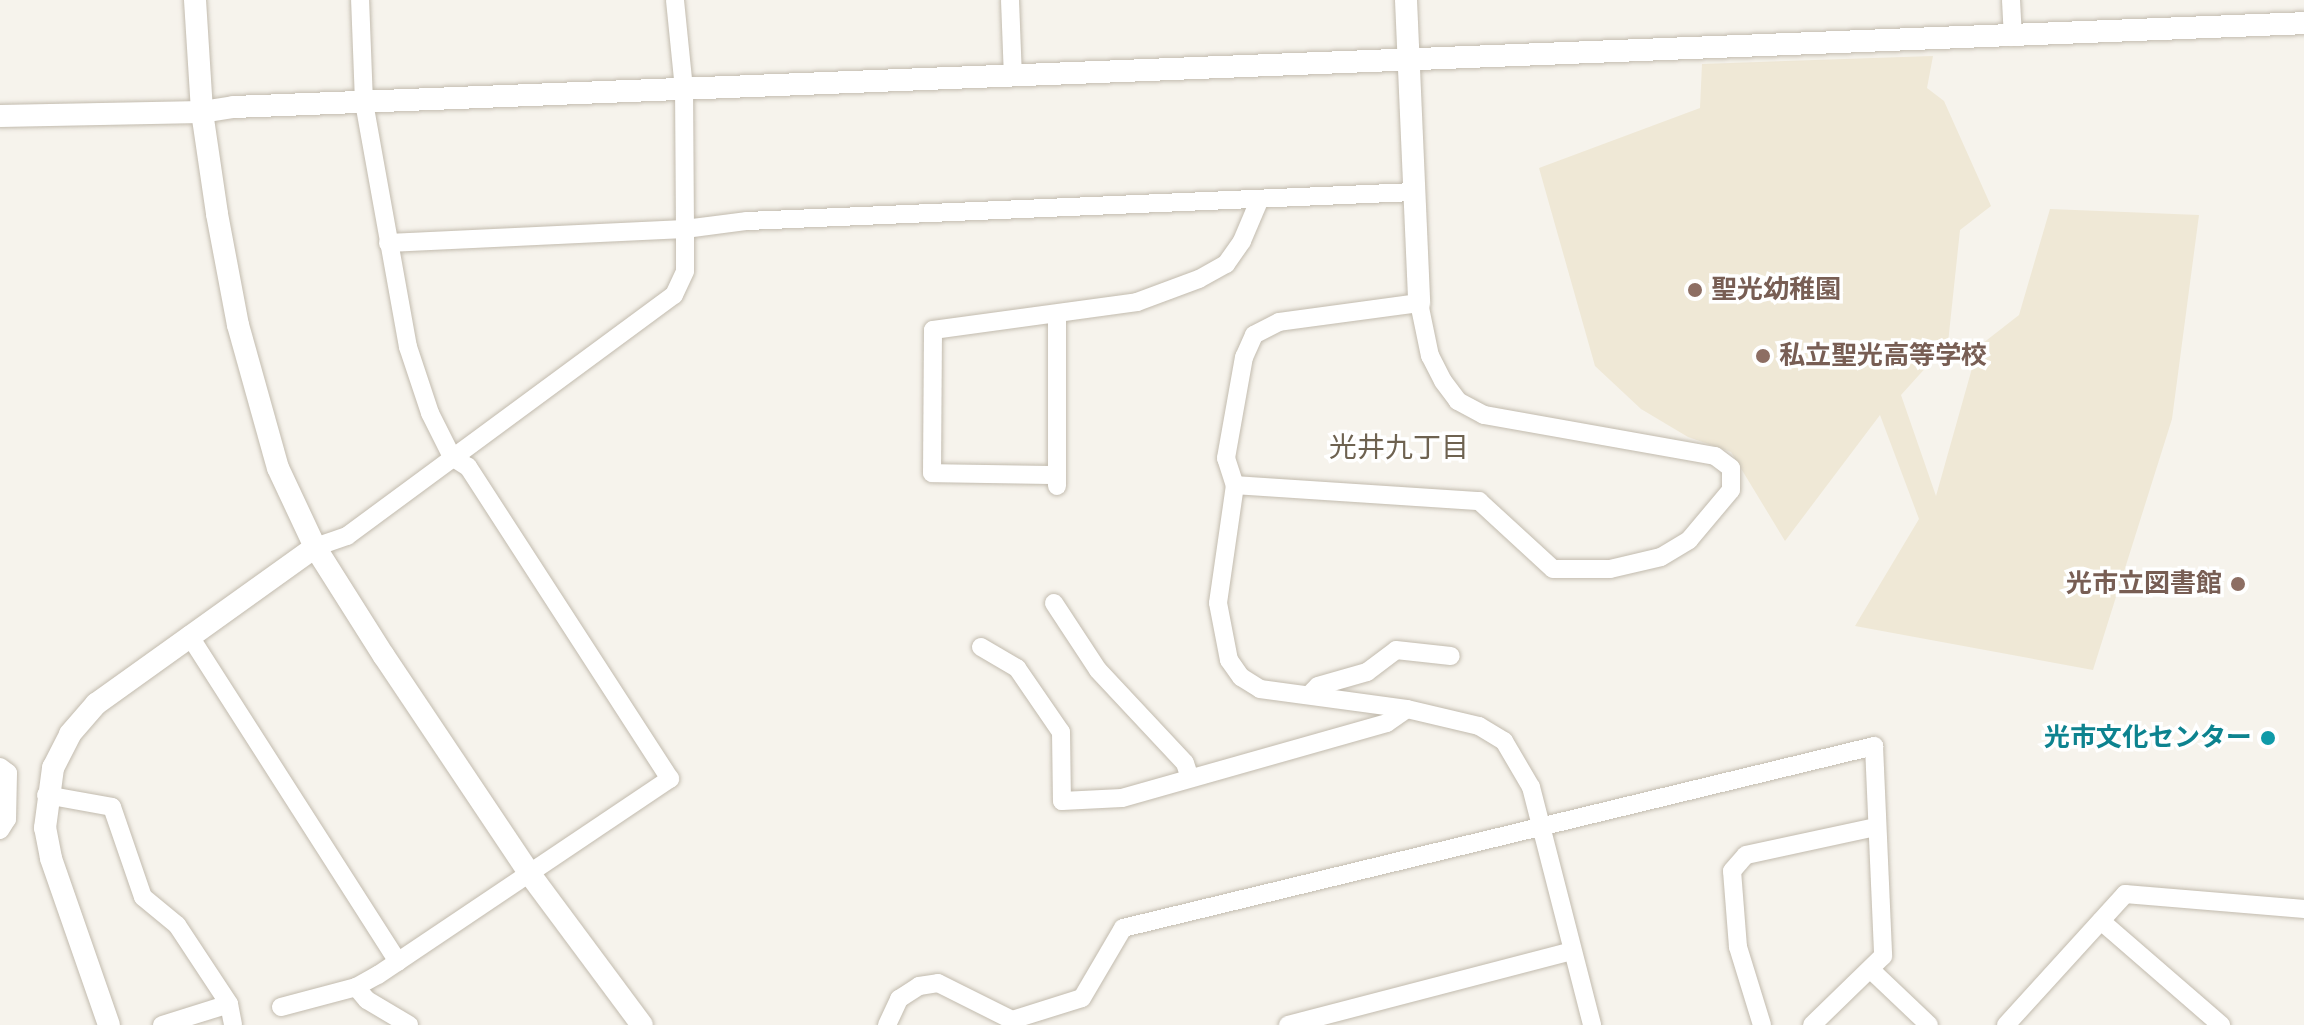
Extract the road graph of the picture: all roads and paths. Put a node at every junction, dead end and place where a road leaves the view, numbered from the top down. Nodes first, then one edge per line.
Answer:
1 (195, 0) edge
2 (360, 0) edge
3 (675, 0) edge
4 (1010, 0) edge
5 (1406, 0) edge
6 (2011, 0) edge
7 (2304, 23) edge
8 (2013, 37) junction
9 (1409, 62) junction
10 (1013, 77) junction
11 (684, 89) junction
12 (364, 102) junction
13 (202, 112) junction
14 (0, 116) edge
15 (1413, 192) junction
16 (1259, 201) junction
17 (685, 229) junction
18 (388, 243) junction
19 (1419, 303) junction
20 (1057, 317) junction
21 (452, 457) junction
22 (1235, 485) junction
23 (315, 547) junction
24 (1054, 603) dead end
25 (189, 635) junction
26 (981, 647) dead end
27 (1451, 656) dead end
28 (1310, 694) junction
29 (1407, 709) junction
30 (0, 767) edge
31 (1190, 778) junction
32 (46, 795) junction
33 (1540, 825) junction
34 (1875, 827) junction
35 (0, 830) edge
36 (529, 873) junction
37 (2304, 909) edge
38 (2101, 921) junction
39 (1572, 951) junction
40 (398, 962) junction
41 (1871, 970) junction
42 (356, 987) junction
43 (229, 1004) junction
44 (281, 1007) dead end
45 (109, 1025) edge
46 (162, 1025) edge
47 (233, 1025) edge
48 (409, 1025) edge
49 (642, 1025) edge
50 (887, 1025) edge
51 (1288, 1025) edge
52 (1590, 1025) edge
53 (1762, 1025) edge
54 (1812, 1025) edge
55 (1929, 1025) edge
56 (2006, 1025) edge
57 (2221, 1025) edge

1 - 13 street
2 - 12 street
3 - 11 street
4 - 10 street
5 - 9 street
6 - 8 street
7 - 8 street
8 - 9 street
9 - 10 street
9 - 15 street
10 - 11 street
11 - 12 street
11 - 17 street
12 - 13 street
12 - 18 street
13 - 14 street
13 - 23 street
15 - 16 street
15 - 19 street
16 - 17 street
16 - 20 street
17 - 18 street
17 - 21 street
18 - 21 street
19 - 22 street
19 - 22 street
20 - 20 street
21 - 23 street
21 - 36 street
22 - 28 street
23 - 25 street
23 - 36 street
24 - 31 street
25 - 32 street
25 - 40 street
26 - 31 street
27 - 28 street
28 - 29 street
29 - 31 street
29 - 33 street
30 - 35 street
32 - 43 street
32 - 45 street
33 - 34 street
33 - 39 street
33 - 50 street
34 - 41 street
34 - 53 street
36 - 40 street
36 - 49 street
37 - 38 street
38 - 56 street
38 - 57 street
39 - 51 street
39 - 52 street
40 - 42 street
41 - 54 street
41 - 55 street
42 - 44 street
42 - 48 street
43 - 46 street
43 - 47 street

